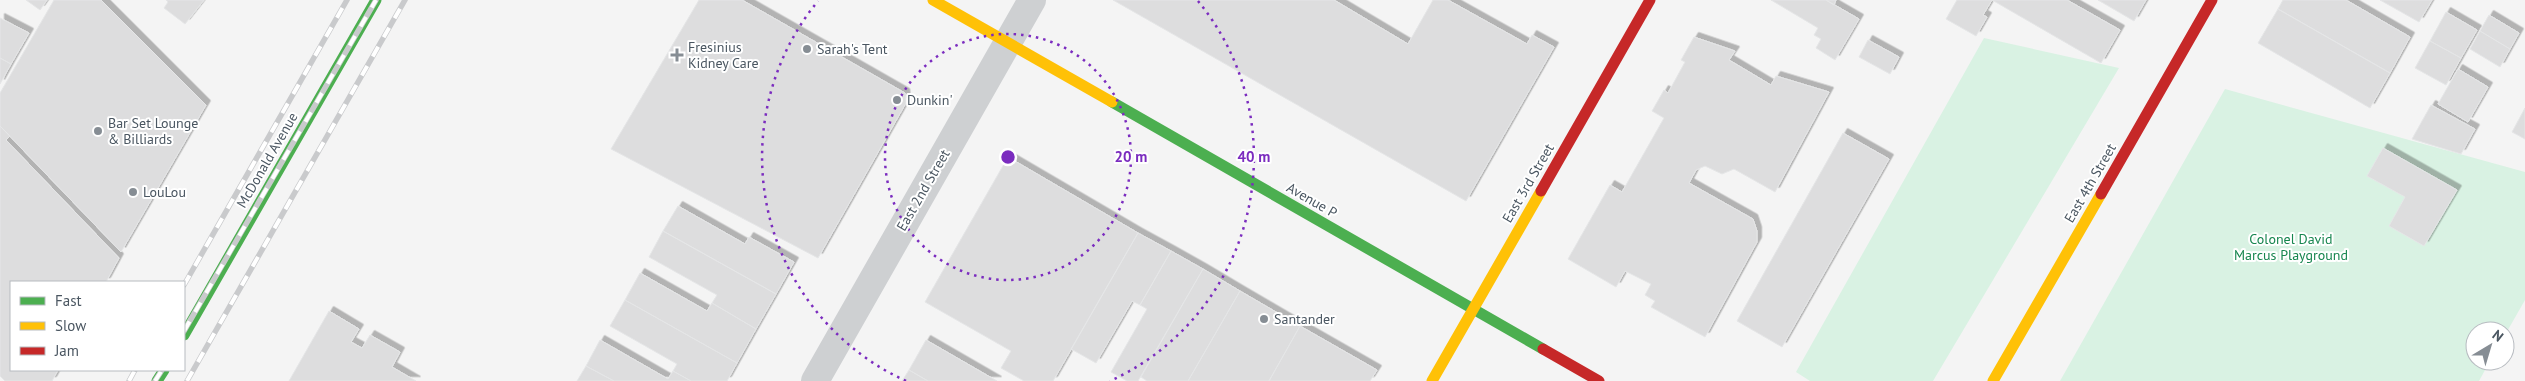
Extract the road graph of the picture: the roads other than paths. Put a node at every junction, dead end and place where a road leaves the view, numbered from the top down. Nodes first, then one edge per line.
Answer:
1 (376, 0) edge
2 (933, 0) edge
3 (1032, 0) edge
4 (1650, 0) edge
5 (2212, 0) edge
6 (1008, 43) junction
7 (1473, 309) junction
8 (185, 333) edge
9 (815, 381) edge
10 (1432, 381) edge
11 (1599, 381) edge
12 (1994, 381) edge

1 - 8 main road, McDonald Avenue
2 - 6 main road, Avenue P
3 - 6 street, East 2nd Street
4 - 7 main road, East 3rd Street
5 - 12 main road, East 4th Street
6 - 7 main road, Avenue P
6 - 9 street, East 2nd Street
7 - 10 main road, East 3rd Street
7 - 11 main road, Avenue P

